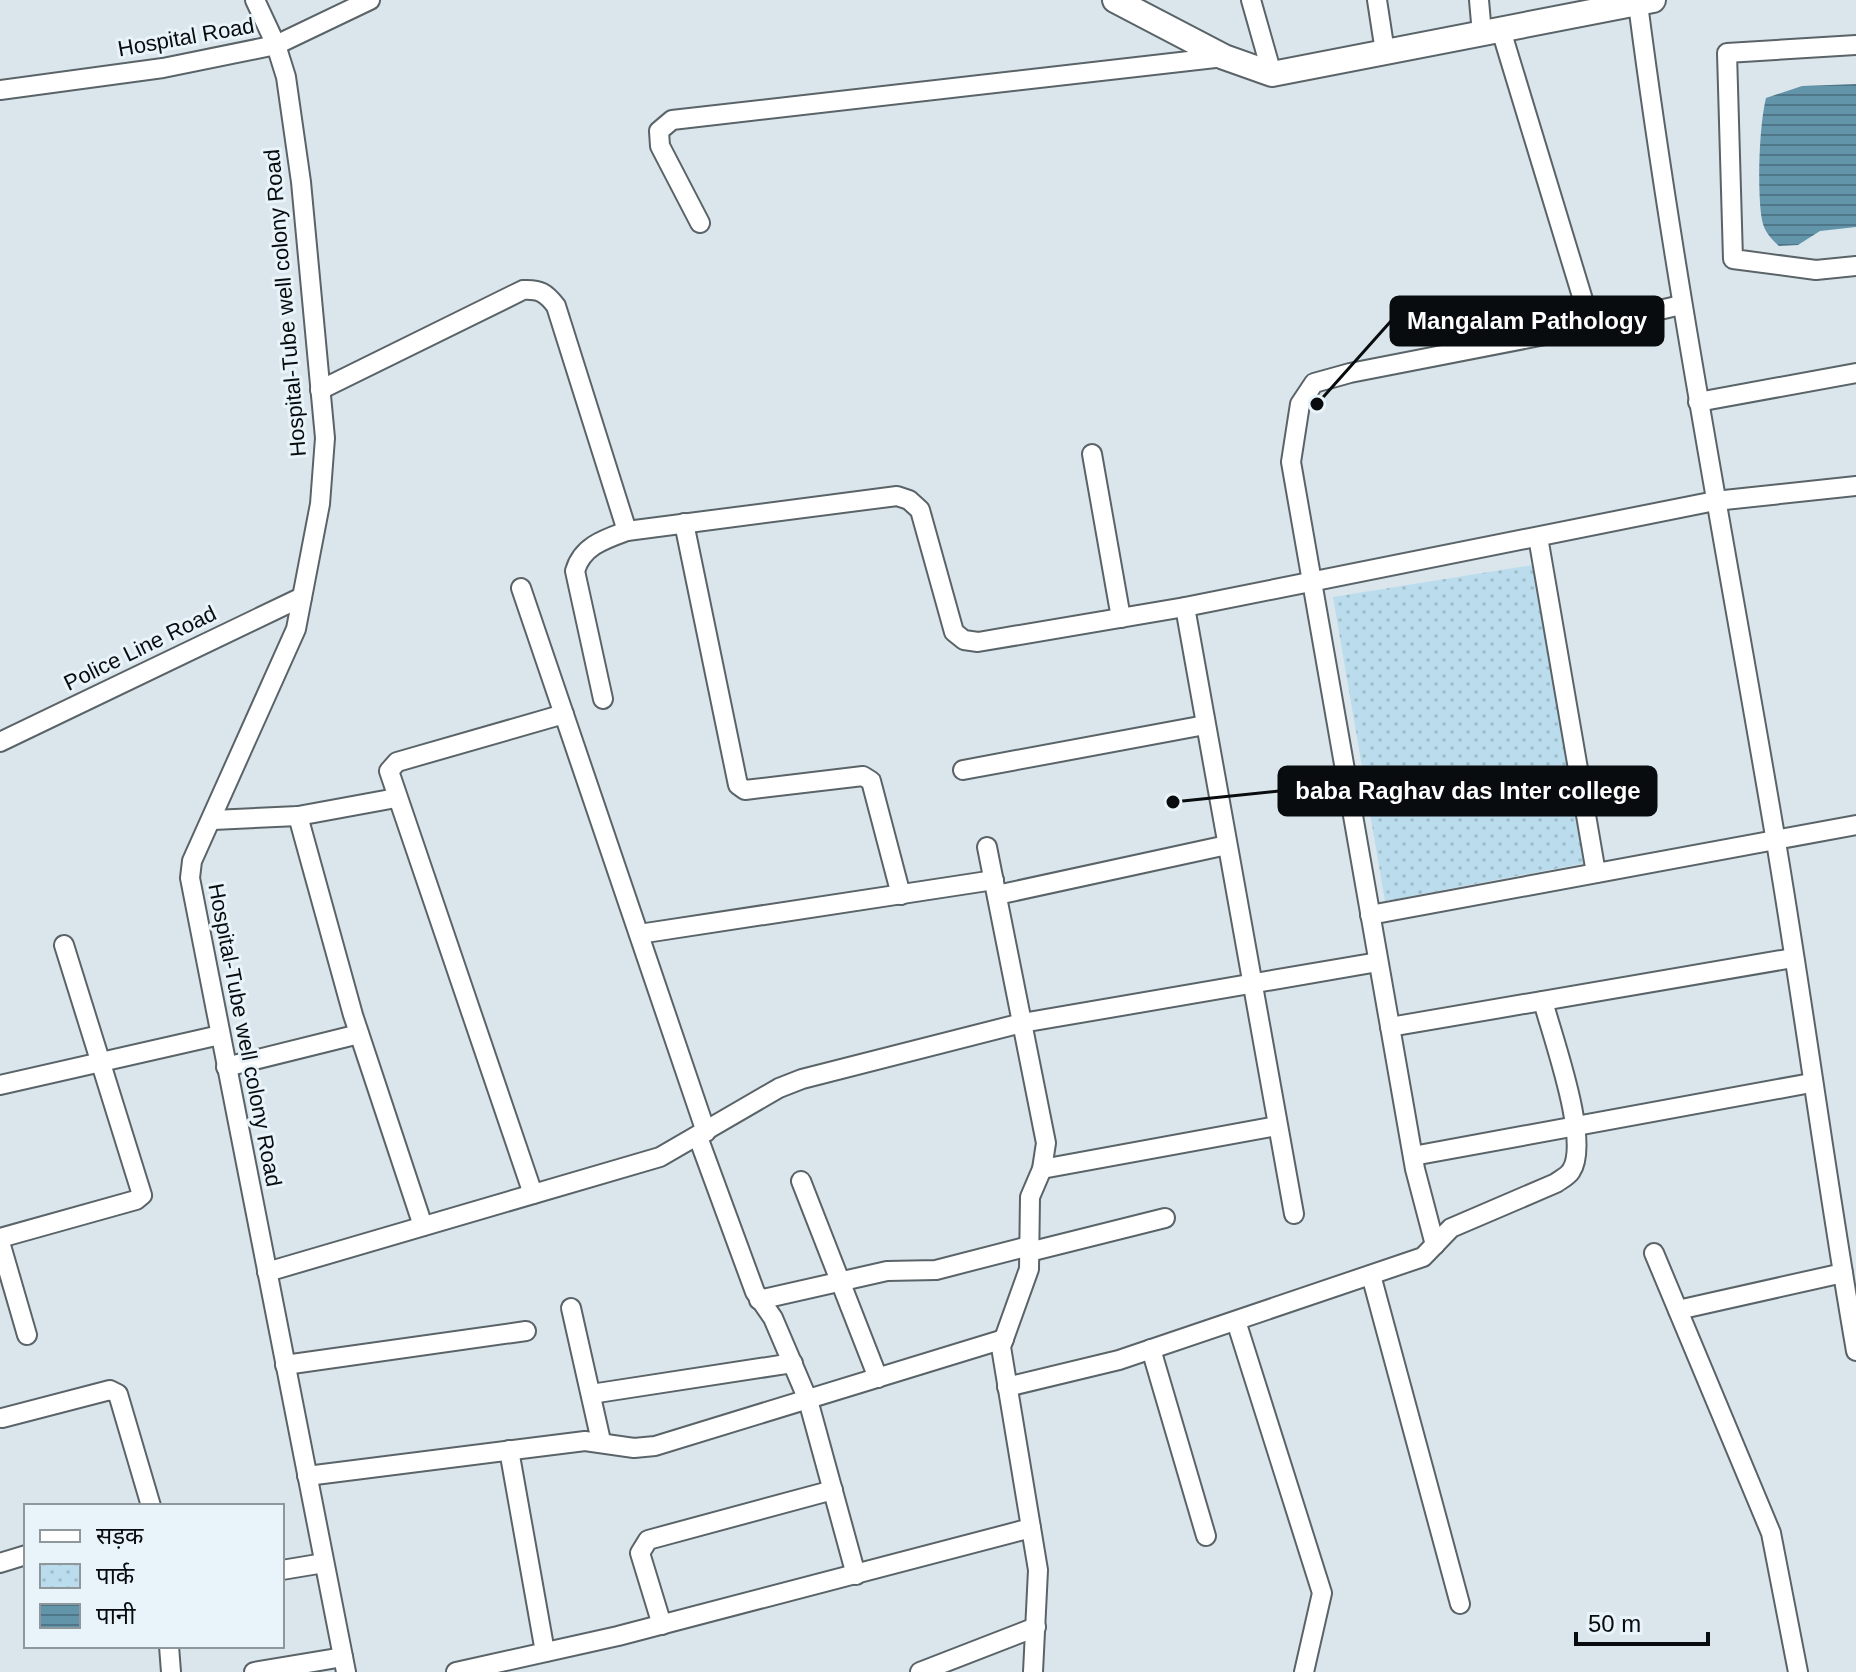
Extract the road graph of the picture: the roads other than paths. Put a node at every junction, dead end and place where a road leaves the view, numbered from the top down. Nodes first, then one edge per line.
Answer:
1 (255, 0) edge
2 (370, 0) edge
3 (1115, 0) edge
4 (1251, 0) edge
5 (1377, 0) edge
6 (1479, 0) edge
7 (1646, 1) edge
8 (1491, 32) junction
9 (276, 45) junction
10 (1856, 45) edge
11 (1385, 52) junction
12 (1224, 57) junction
13 (1272, 74) junction
14 (0, 90) edge
15 (700, 223) dead end
16 (1856, 266) edge
17 (1681, 305) junction
18 (1591, 326) junction
19 (1856, 373) edge
20 (320, 390) junction
21 (1698, 402) junction
22 (1092, 454) dead end
23 (1856, 488) edge
24 (1715, 501) junction
25 (684, 523) junction
26 (627, 531) junction
27 (1538, 537) junction
28 (1313, 582) junction
29 (521, 588) dead end
30 (302, 597) junction
31 (1185, 607) junction
32 (1121, 618) junction
33 (603, 699) dead end
34 (564, 714) junction
35 (1205, 725) junction
36 (0, 742) edge
37 (963, 770) dead end
38 (396, 798) junction
39 (298, 816) junction
40 (213, 820) junction
41 (1856, 825) edge
42 (1775, 839) junction
43 (1227, 845) junction
44 (987, 847) dead end
45 (1596, 873) junction
46 (996, 888) junction
47 (901, 895) junction
48 (1370, 915) junction
49 (639, 934) junction
50 (64, 945) dead end
51 (1793, 958) junction
52 (1378, 962) junction
53 (1252, 984) junction
54 (1543, 1001) junction
55 (1022, 1023) junction
56 (1390, 1027) junction
57 (359, 1034) junction
58 (220, 1035) junction
59 (101, 1062) junction
60 (226, 1067) junction
61 (1811, 1083) junction
62 (0, 1085) edge
63 (1277, 1126) junction
64 (1575, 1126) junction
65 (702, 1134) junction
66 (1413, 1156) junction
67 (1042, 1169) junction
68 (801, 1181) dead end
69 (533, 1194) junction
70 (1294, 1214) dead end
71 (1165, 1218) dead end
72 (423, 1226) junction
73 (0, 1240) edge
74 (1435, 1245) junction
75 (1029, 1249) junction
76 (1654, 1253) dead end
77 (267, 1272) junction
78 (1843, 1273) junction
79 (1371, 1275) junction
80 (840, 1280) junction
81 (759, 1300) junction
82 (571, 1308) dead end
83 (1678, 1310) junction
84 (1236, 1321) junction
85 (526, 1331) dead end
86 (27, 1335) dead end
87 (1004, 1339) junction
88 (1151, 1349) junction
89 (1856, 1351) edge
90 (793, 1363) junction
91 (285, 1365) junction
92 (878, 1378) junction
93 (1007, 1387) junction
94 (591, 1394) junction
95 (808, 1400) junction
96 (2, 1418) edge
97 (601, 1441) junction
98 (509, 1450) junction
99 (307, 1476) junction
100 (833, 1490) junction
101 (150, 1504) edge
102 (1031, 1528) junction
103 (1206, 1536) dead end
104 (24, 1556) edge
105 (0, 1563) edge
106 (324, 1563) junction
107 (284, 1570) edge
108 (856, 1575) junction
109 (1460, 1604) dead end
110 (662, 1625) junction
111 (1036, 1627) junction
112 (169, 1648) edge
113 (545, 1652) junction
114 (344, 1664) edge
115 (171, 1672) edge
116 (254, 1672) edge
117 (456, 1672) edge
118 (920, 1672) edge
119 (1033, 1672) edge
120 (1304, 1672) edge
121 (1798, 1672) edge

1 - 9 street, Hospital-Tube well colony Road
2 - 9 street, Hospital Road
3 - 12 main road
4 - 13 street
5 - 11 street
6 - 8 street
7 - 8 main road
7 - 17 street
8 - 11 main road
8 - 18 street
9 - 14 street, Hospital Road
9 - 20 street, Hospital-Tube well colony Road
10 - 16 street
11 - 13 main road
12 - 13 main road
12 - 15 street
17 - 18 street
17 - 21 street
18 - 28 street
19 - 21 street
20 - 26 street
20 - 30 street, Hospital-Tube well colony Road
21 - 24 street
22 - 32 street
23 - 24 street
24 - 27 street
24 - 42 street
25 - 26 street
25 - 32 street
25 - 47 street
26 - 33 street
27 - 28 street
27 - 45 street
28 - 31 street
28 - 48 street
29 - 34 street
30 - 36 street, Police Line Road
30 - 40 street, Hospital-Tube well colony Road
31 - 32 street
31 - 35 street
34 - 38 street
34 - 49 street
35 - 37 street
35 - 43 street
38 - 39 street
38 - 69 street
39 - 40 street
39 - 57 street
40 - 58 street, Hospital-Tube well colony Road
41 - 42 street
42 - 45 street
42 - 51 street
43 - 46 street
43 - 53 street
44 - 46 street
45 - 48 street
46 - 47 street
46 - 55 street
47 - 49 street
48 - 52 street
49 - 65 street
50 - 59 street
51 - 54 street
51 - 61 street
52 - 53 street
52 - 56 street
53 - 55 street
53 - 63 street
54 - 56 street
54 - 64 street
55 - 65 street
55 - 67 street
56 - 66 street
57 - 60 street
57 - 72 street
58 - 59 street
58 - 60 street, Hospital-Tube well colony Road
59 - 62 street
59 - 73 street
60 - 77 street, Hospital-Tube well colony Road
61 - 64 street
61 - 78 street
63 - 67 street
63 - 70 street
64 - 66 street
64 - 74 street
65 - 69 street
65 - 81 street
66 - 74 street
67 - 75 street
68 - 80 street
69 - 72 street
71 - 75 street
72 - 77 street
73 - 86 street
74 - 79 street
75 - 80 street
75 - 87 street
76 - 83 street
77 - 91 street, Hospital-Tube well colony Road
78 - 83 street
78 - 89 street
79 - 84 street
79 - 109 street
80 - 81 street
80 - 92 street
81 - 90 street
82 - 94 street
83 - 121 street
84 - 88 street
84 - 120 street
85 - 91 street
87 - 92 street
87 - 93 street
88 - 93 street
88 - 103 street
90 - 94 street
90 - 95 street
91 - 99 street, Hospital-Tube well colony Road
92 - 95 street
93 - 102 street
94 - 97 street
95 - 97 street
95 - 100 street
96 - 101 street
97 - 98 street
98 - 99 street
98 - 113 street
99 - 106 street, Hospital-Tube well colony Road
100 - 108 street
100 - 110 street
102 - 108 street
102 - 111 street
104 - 105 street
106 - 107 street
106 - 114 street, Hospital-Tube well colony Road
108 - 110 street
110 - 113 street
111 - 118 street
111 - 119 street
112 - 115 street
113 - 117 street
114 - 116 street

